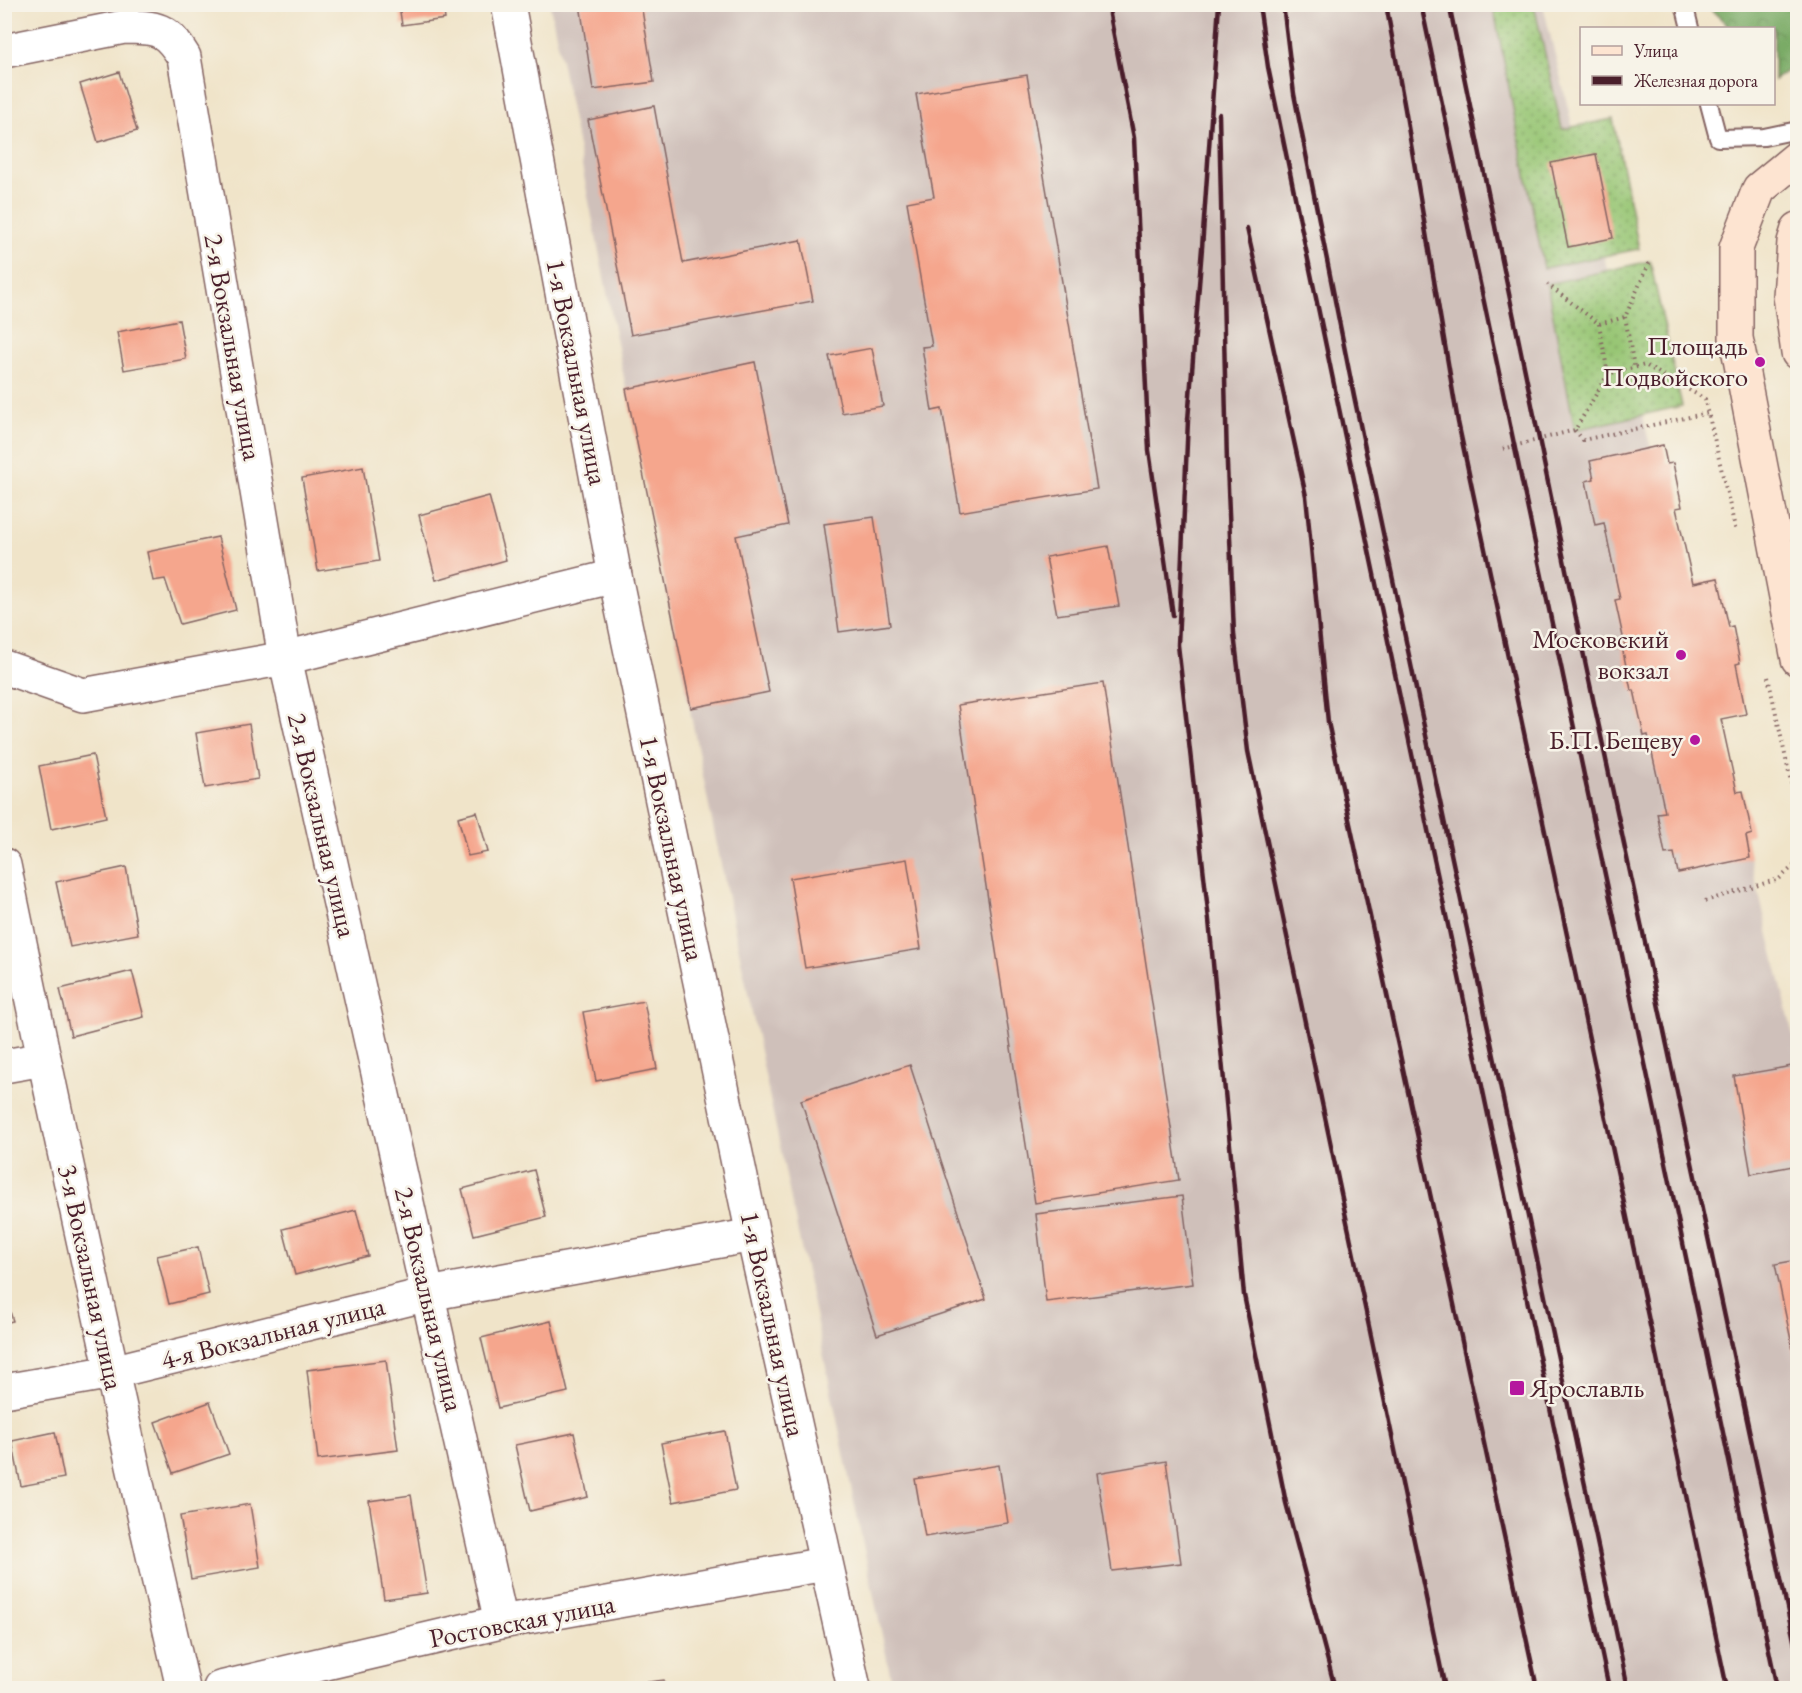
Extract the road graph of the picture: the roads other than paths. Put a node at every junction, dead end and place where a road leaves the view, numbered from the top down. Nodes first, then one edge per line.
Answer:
1 (508, 4) edge
2 (1684, 4) edge
3 (1690, 27) edge
4 (4, 51) edge
5 (1709, 105) edge
6 (1797, 130) edge
7 (1797, 157) edge
8 (1797, 229) edge
9 (1797, 353) edge
10 (615, 576) junction
11 (285, 658) junction
12 (1797, 659) edge
13 (7, 674) edge
14 (4, 865) edge
15 (44, 1059) junction
16 (4, 1066) edge
17 (753, 1235) junction
18 (428, 1294) junction
19 (111, 1372) junction
20 (4, 1391) edge
21 (825, 1564) junction
22 (501, 1623) junction
23 (183, 1689) edge
24 (220, 1689) edge
25 (854, 1689) edge

1 - 10 street, 1-я Вокзальная улица
2 - 3 lane
4 - 11 street, 2-я Вокзальная улица
5 - 6 lane
7 - 12 street
8 - 9 street
10 - 11 street
10 - 17 street, 1-я Вокзальная улица
11 - 13 street
11 - 18 street, 2-я Вокзальная улица
14 - 15 street, 3-я Вокзальная улица
15 - 16 street
15 - 19 street, 3-я Вокзальная улица
17 - 18 street, 4-я Вокзальная улица
17 - 21 street, 1-я Вокзальная улица
18 - 19 street, 4-я Вокзальная улица
18 - 22 street, 2-я Вокзальная улица
19 - 20 street, 4-я Вокзальная улица
19 - 23 street, 3-я Вокзальная улица
21 - 22 street, Ростовская улица
21 - 25 street, 1-я Вокзальная улица
22 - 24 street, Ростовская улица

